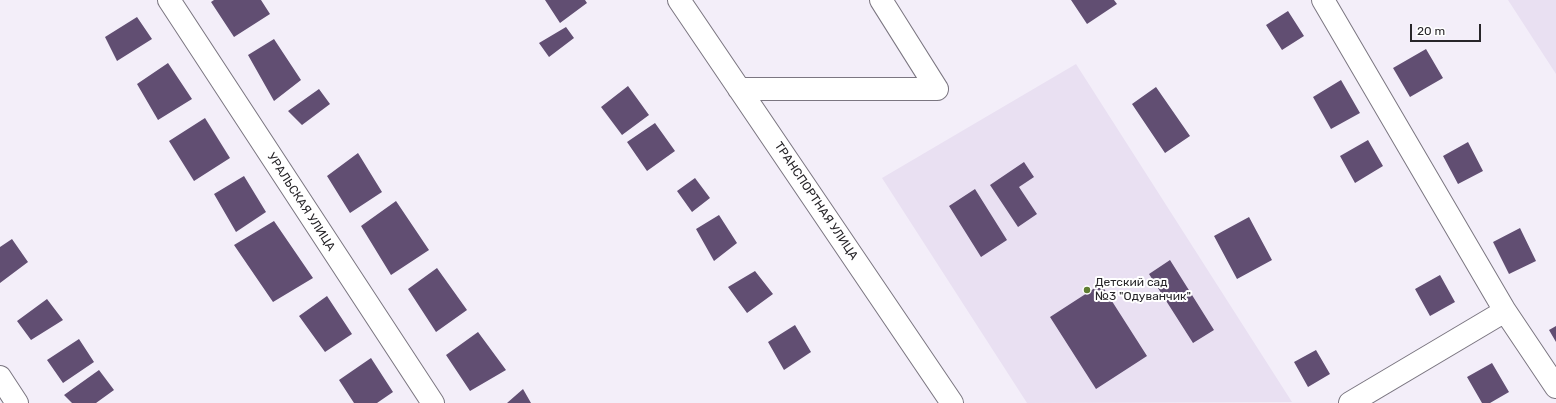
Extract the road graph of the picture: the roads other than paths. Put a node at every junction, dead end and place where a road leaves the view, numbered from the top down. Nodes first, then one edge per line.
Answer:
1 (168, 0) edge
2 (679, 0) edge
3 (881, 0) edge
4 (1323, 0) edge
5 (739, 89) junction
6 (1505, 311) junction
7 (0, 378) edge
8 (1556, 387) edge
9 (17, 403) edge
10 (433, 403) edge
11 (952, 403) edge
12 (1350, 403) edge

1 - 10 street, УРАЛЬСКАЯ УЛИЦА
2 - 5 street, ТРАНСПОРТНАЯ УЛИЦА
3 - 5 street
4 - 6 street
5 - 11 street, ТРАНСПОРТНАЯ УЛИЦА
6 - 8 street
6 - 12 street
7 - 9 street

